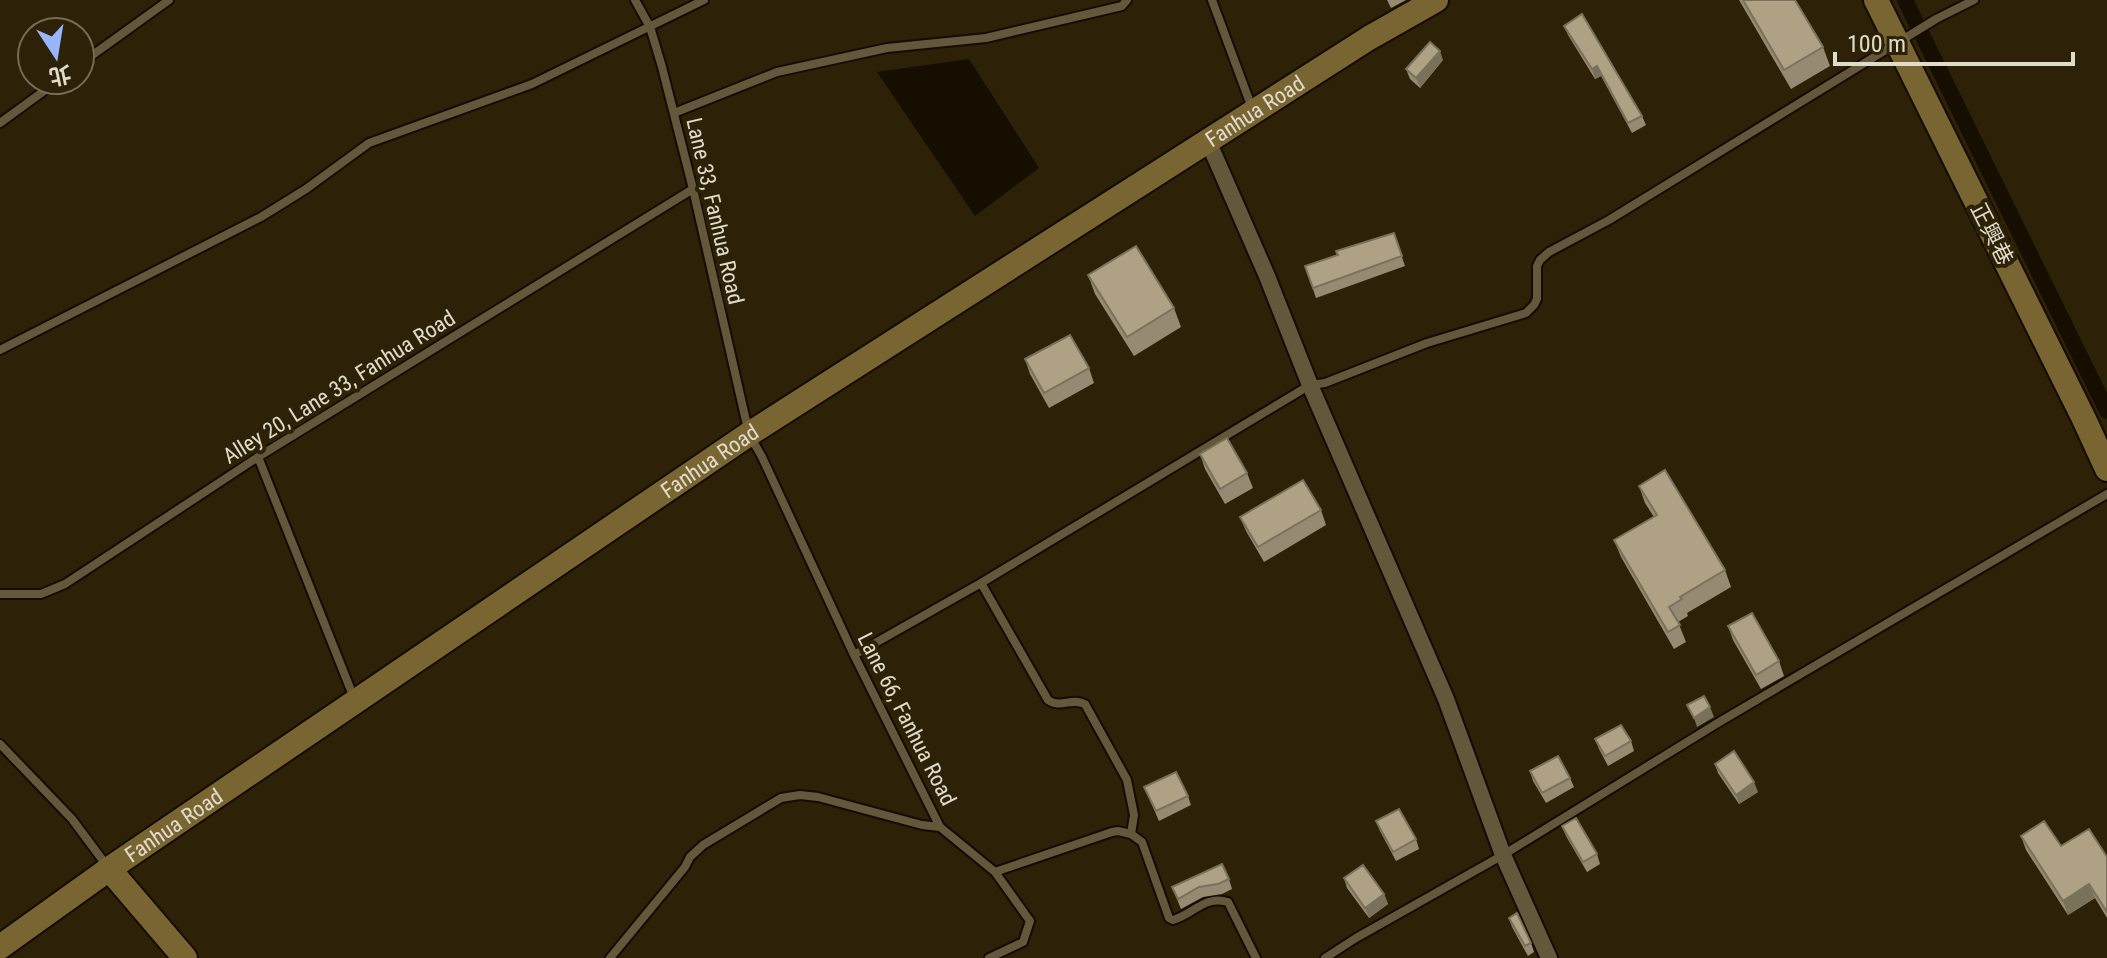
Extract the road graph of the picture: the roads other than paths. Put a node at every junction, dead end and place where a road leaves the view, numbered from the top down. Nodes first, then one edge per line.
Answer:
1 (169, 0) edge
2 (635, 0) edge
3 (704, 0) edge
4 (1127, 0) edge
5 (1212, 0) edge
6 (1436, 0) edge
7 (1876, 0) edge
8 (1974, 0) edge
9 (650, 27) junction
10 (1897, 44) junction
11 (96, 52) edge
12 (37, 96) edge
13 (1254, 112) junction
14 (674, 113) junction
15 (0, 123) edge
16 (1208, 141) junction
17 (693, 189) junction
18 (0, 350) edge
19 (1310, 385) junction
20 (749, 434) junction
21 (258, 457) junction
22 (2107, 469) edge
23 (2107, 494) edge
24 (981, 583) junction
25 (0, 594) edge
26 (854, 655) junction
27 (355, 702) junction
28 (0, 744) edge
29 (940, 827) junction
30 (1131, 834) junction
31 (1503, 855) junction
32 (109, 869) junction
33 (995, 872) junction
34 (0, 947) edge
35 (185, 958) edge
36 (610, 958) edge
37 (989, 958) edge
38 (1256, 958) edge
39 (1325, 958) edge
40 (1549, 958) edge

1 - 11 lane
2 - 9 lane, Lane 33, Fanhua Road
3 - 9 lane
4 - 14 lane
5 - 13 lane
6 - 13 main road, Fanhua Road
7 - 10 main road, 正興巷
8 - 10 lane
9 - 14 lane, Lane 33, Fanhua Road
9 - 18 lane
10 - 19 lane
10 - 22 main road, 正興巷
12 - 15 lane
13 - 16 main road, Fanhua Road
14 - 17 lane, Lane 33, Fanhua Road
16 - 19 street
16 - 20 main road, Fanhua Road
17 - 20 lane, Lane 33, Fanhua Road
17 - 21 lane, Alley 20, Lane 33, Fanhua Road
19 - 24 lane
19 - 31 street
20 - 26 lane, Lane 66, Fanhua Road
20 - 27 main road, Fanhua Road
21 - 25 lane, Alley 20, Lane 33, Fanhua Road
21 - 27 lane
23 - 31 lane
24 - 26 lane
24 - 30 lane
26 - 29 lane, Lane 66, Fanhua Road
27 - 32 main road, Fanhua Road
28 - 32 lane
29 - 33 lane, Lane 66, Fanhua Road
29 - 36 lane
30 - 33 lane
30 - 38 lane
31 - 39 lane
31 - 40 street
32 - 34 main road, Fanhua Road
32 - 35 main road
33 - 37 lane, Lane 66, Fanhua Road

